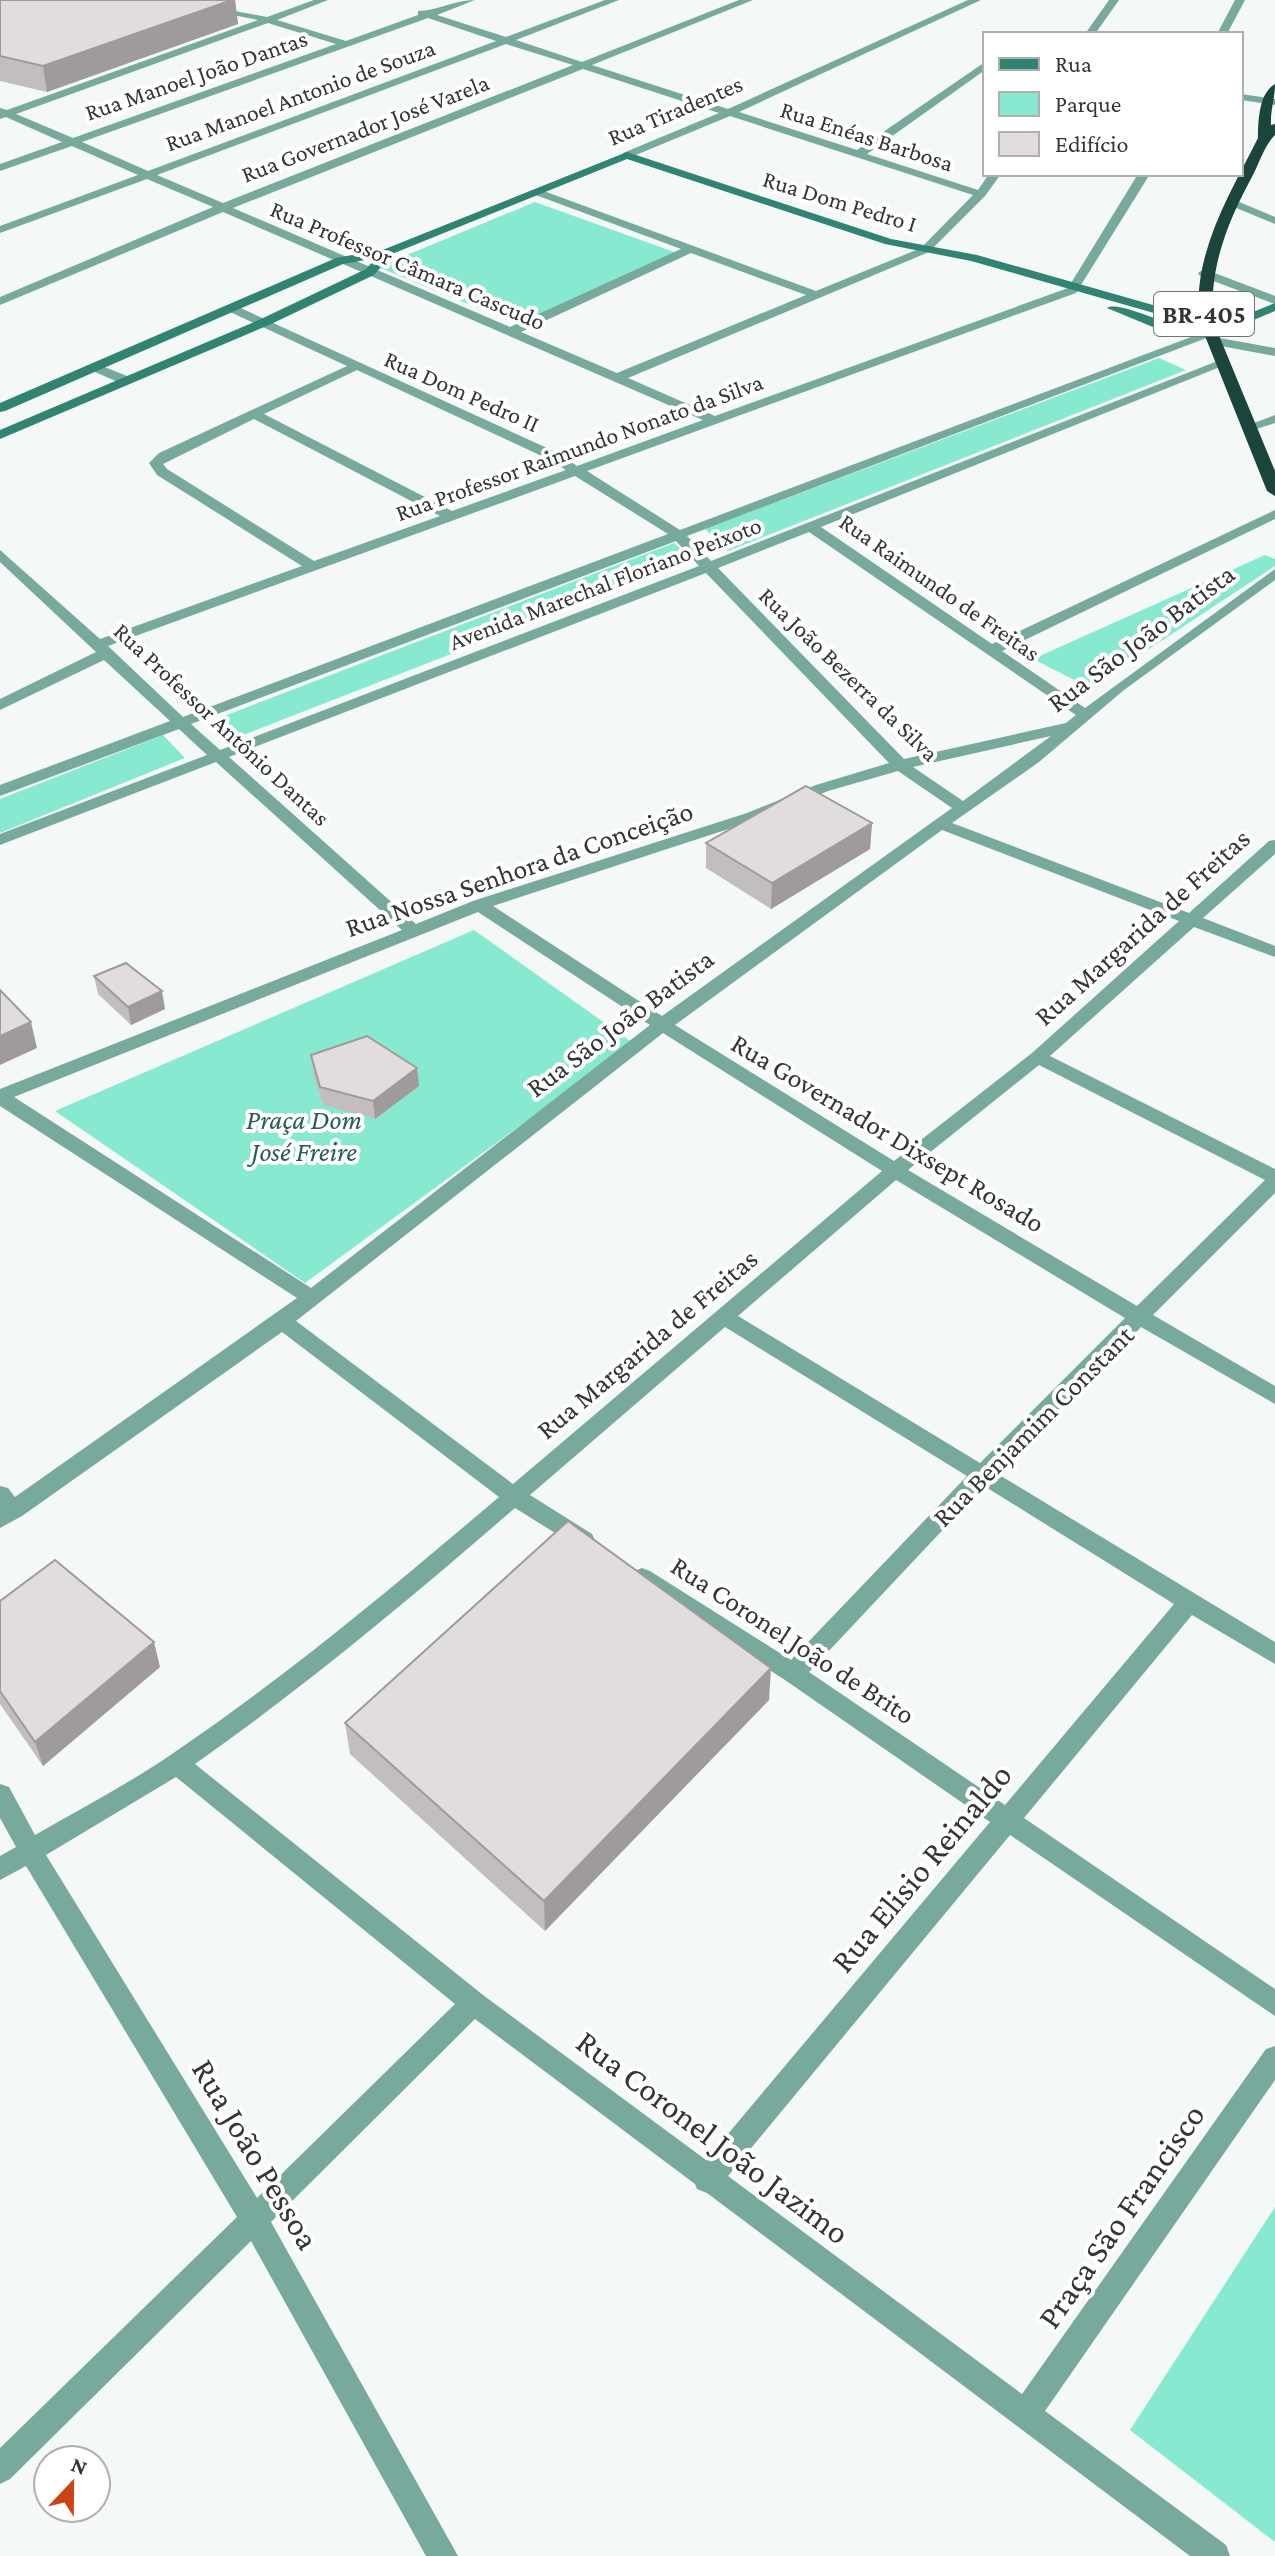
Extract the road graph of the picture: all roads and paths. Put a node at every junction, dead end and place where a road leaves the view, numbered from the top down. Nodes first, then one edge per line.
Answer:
1 (159, 0) edge
2 (203, 0) edge
3 (323, 0) edge
4 (450, 0) edge
5 (470, 0) edge
6 (614, 0) edge
7 (748, 0) edge
8 (976, 0) edge
9 (1114, 0) edge
10 (1240, 0) edge
11 (254, 8) edge
12 (288, 14) junction
13 (426, 15) junction
14 (273, 20) junction
15 (1091, 32) edge
16 (1223, 32) edge
17 (507, 42) junction
18 (346, 44) junction
19 (983, 66) edge
20 (581, 67) junction
21 (1275, 88) edge
22 (1243, 97) edge
23 (1272, 102) edge
24 (2, 113) edge
25 (728, 113) junction
26 (1270, 133) edge
27 (68, 141) junction
28 (627, 155) junction
29 (858, 155) junction
30 (0, 168) edge
31 (142, 174) junction
32 (994, 176) edge
33 (1143, 176) edge
34 (537, 192) junction
35 (981, 194) junction
36 (1233, 203) junction
37 (219, 209) junction
38 (1275, 221) edge
39 (0, 230) edge
40 (688, 250) junction
41 (925, 250) junction
42 (388, 252) junction
43 (340, 261) junction
44 (370, 272) junction
45 (1204, 273) junction
46 (1075, 288) junction
47 (816, 295) junction
48 (1275, 300) edge
49 (0, 301) edge
50 (1275, 307) edge
51 (234, 309) junction
52 (265, 322) junction
53 (510, 332) junction
54 (1210, 332) junction
55 (1275, 352) edge
56 (1224, 363) junction
57 (354, 367) junction
58 (97, 368) junction
59 (617, 378) junction
60 (127, 381) junction
61 (0, 408) edge
62 (254, 414) junction
63 (712, 419) junction
64 (1275, 419) edge
65 (1250, 427) junction
66 (0, 435) edge
67 (577, 468) junction
68 (1274, 485) edge
69 (1275, 514) edge
70 (453, 517) junction
71 (810, 526) junction
72 (677, 534) junction
73 (0, 554) edge
74 (315, 568) junction
75 (706, 568) junction
76 (1275, 573) edge
77 (104, 648) junction
78 (990, 651) junction
79 (0, 705) edge
80 (1084, 714) junction
81 (181, 723) junction
82 (1066, 728) junction
83 (218, 755) junction
84 (900, 765) junction
85 (0, 791) edge
86 (963, 808) junction
87 (941, 824) junction
88 (0, 840) edge
89 (1275, 845) edge
90 (479, 905) junction
91 (1195, 919) junction
92 (411, 929) junction
93 (1275, 952) edge
94 (661, 1026) junction
95 (1038, 1057) junction
96 (0, 1096) edge
97 (893, 1172) junction
98 (1275, 1179) edge
99 (310, 1297) junction
100 (724, 1317) junction
101 (1139, 1318) junction
102 (282, 1321) junction
103 (1275, 1396) edge
104 (982, 1474) junction
105 (512, 1495) junction
106 (5, 1508) edge
107 (1189, 1602) junction
108 (1275, 1654) edge
109 (793, 1673) junction
110 (177, 1764) junction
111 (0, 1794) edge
112 (1005, 1819) junction
113 (31, 1852) junction
114 (0, 1869) edge
115 (474, 2003) junction
116 (1275, 2004) edge
117 (1275, 2058) edge
118 (707, 2180) junction
119 (255, 2221) junction
120 (1026, 2414) junction
121 (0, 2469) edge
122 (443, 2556) edge
123 (1215, 2556) edge

1 - 11 street
2 - 11 street
3 - 12 street
4 - 13 street, Rua Manoel João Dantas
5 - 13 street, Rua Manoel João Dantas
6 - 17 street, Rua Manoel Antonio de Souza
7 - 20 street, Rua Governador José Varela
8 - 25 street, Rua Tiradentes
9 - 15 street
10 - 16 street
11 - 12 street
11 - 14 street
12 - 14 street
13 - 17 street, Rua Enéas Barbosa
13 - 18 street, Rua Manoel João Dantas
14 - 18 street
14 - 24 street
17 - 20 street, Rua Enéas Barbosa
17 - 31 street, Rua Manoel Antonio de Souza
18 - 27 street, Rua Manoel João Dantas
19 - 29 street
20 - 25 street, Rua Enéas Barbosa
20 - 37 street, Rua Governador José Varela
21 - 23 highway, BR-405
22 - 23 street
23 - 26 highway, BR-405
24 - 27 street, Rua Professor Câmara Cascudo
25 - 28 street, Rua Tiradentes
25 - 29 street, Rua Enéas Barbosa
26 - 36 highway, BR-405
27 - 30 street, Rua Manoel João Dantas
27 - 31 street, Rua Professor Câmara Cascudo
28 - 34 street, Rua Tiradentes
28 - 41 street, Rua Dom Pedro I
29 - 35 street, Rua Enéas Barbosa
31 - 37 street, Rua Professor Câmara Cascudo
31 - 39 street, Rua Manoel Antonio de Souza
32 - 35 street
33 - 46 street
34 - 40 street
34 - 42 street, Rua Tiradentes
35 - 41 street
36 - 38 street
36 - 45 highway, BR-405
37 - 43 street, Rua Professor Câmara Cascudo
37 - 49 street, Rua Governador José Varela
40 - 47 street
40 - 53 street
41 - 46 street, Rua Dom Pedro I
41 - 47 street
42 - 43 street, Rua Tiradentes
42 - 44 street, Rua Tiradentes
43 - 44 street, Rua Professor Câmara Cascudo
43 - 51 street, Rua Tiradentes
44 - 52 street, Rua Tiradentes
44 - 53 street, Rua Professor Câmara Cascudo
45 - 48 street
45 - 54 highway, BR-405
46 - 54 street, Rua Dom Pedro I
46 - 63 street, Rua Professor Raimundo Nonato da Silva
47 - 59 street
50 - 54 street
51 - 52 street, Rua Dom Pedro II
51 - 58 street, Rua Tiradentes
52 - 57 street, Rua Dom Pedro II
52 - 60 street, Rua Tiradentes
53 - 59 street, Rua Professor Câmara Cascudo
54 - 55 street
54 - 56 highway, BR-405
54 - 72 street, Avenida Marechal Floriano Peixoto
56 - 65 highway, BR-405
56 - 71 street, Avenida Marechal Floriano Peixoto
57 - 62 street
57 - 67 street, Rua Dom Pedro II
58 - 60 street
58 - 61 street, Rua Tiradentes
59 - 63 street, Rua Professor Câmara Cascudo
60 - 66 street, Rua Tiradentes
62 - 70 street
62 - 74 street
63 - 67 street, Rua Professor Raimundo Nonato da Silva
64 - 65 street
65 - 68 highway, BR-405
67 - 70 street, Rua Professor Raimundo Nonato da Silva
67 - 72 street, Rua Dom Pedro II
69 - 78 street
70 - 74 street, Rua Professor Raimundo Nonato da Silva
71 - 75 street, Avenida Marechal Floriano Peixoto
71 - 78 street, Rua Raimundo de Freitas
72 - 75 street, Rua João Bezerra da Silva
72 - 81 street, Avenida Marechal Floriano Peixoto
73 - 77 street, Rua Professor Antônio Dantas
74 - 77 street, Rua Professor Raimundo Nonato da Silva
75 - 83 street, Avenida Marechal Floriano Peixoto
75 - 84 street, Rua João Bezerra da Silva
76 - 80 street, Rua São João Batista
77 - 79 street, Rua Professor Raimundo Nonato da Silva
77 - 81 street, Rua Professor Antônio Dantas
78 - 80 street, Rua Raimundo de Freitas
80 - 82 street, Rua São João Batista
81 - 83 street, Rua Professor Antônio Dantas
81 - 85 street, Avenida Marechal Floriano Peixoto
82 - 84 street, Rua Nossa Senhora da Conceição
82 - 86 street, Rua São João Batista
83 - 88 street, Avenida Marechal Floriano Peixoto
83 - 92 street, Rua Professor Antônio Dantas
84 - 86 street, Rua João Bezerra da Silva
84 - 90 street, Rua Nossa Senhora da Conceição
86 - 87 street, Rua São João Batista
87 - 91 street
87 - 94 street, Rua São João Batista
89 - 91 street, Rua Margarida de Freitas
90 - 92 street, Rua Nossa Senhora da Conceição
90 - 94 street, Rua Governador Dixsept Rosado
91 - 93 street
91 - 95 street, Rua Margarida de Freitas
92 - 96 street, Rua Nossa Senhora da Conceição
94 - 97 street, Rua Governador Dixsept Rosado
94 - 99 street, Rua São João Batista
95 - 97 street, Rua Margarida de Freitas
95 - 98 street
96 - 99 street
97 - 100 street, Rua Margarida de Freitas
97 - 101 street, Rua Governador Dixsept Rosado
98 - 101 street, Rua Benjamim Constant
99 - 102 street, Rua São João Batista
100 - 104 street
100 - 105 street, Rua Margarida de Freitas
101 - 103 street, Rua Governador Dixsept Rosado
101 - 104 street, Rua Benjamim Constant
102 - 105 street, Rua Coronel João de Brito
102 - 106 street, Rua São João Batista
104 - 107 street
104 - 109 street, Rua Benjamim Constant
105 - 109 street, Rua Coronel João de Brito
105 - 110 street, Rua Margarida de Freitas
107 - 108 street
107 - 112 street, Rua Elisio Reinaldo
109 - 112 street, Rua Coronel João de Brito
110 - 113 street, Rua Margarida de Freitas
110 - 115 street, Rua Coronel João Jazimo
111 - 113 street, Rua João Pessoa
112 - 116 street, Rua Coronel João de Brito
112 - 118 street, Rua Elisio Reinaldo
113 - 114 street, Rua Margarida de Freitas
113 - 119 street, Rua João Pessoa
115 - 118 street, Rua Coronel João Jazimo
115 - 119 street
117 - 120 street, Praça São Francisco
118 - 120 street, Rua Coronel João Jazimo
119 - 121 street
119 - 122 street, Rua João Pessoa
120 - 123 street, Rua Coronel João Jazimo

